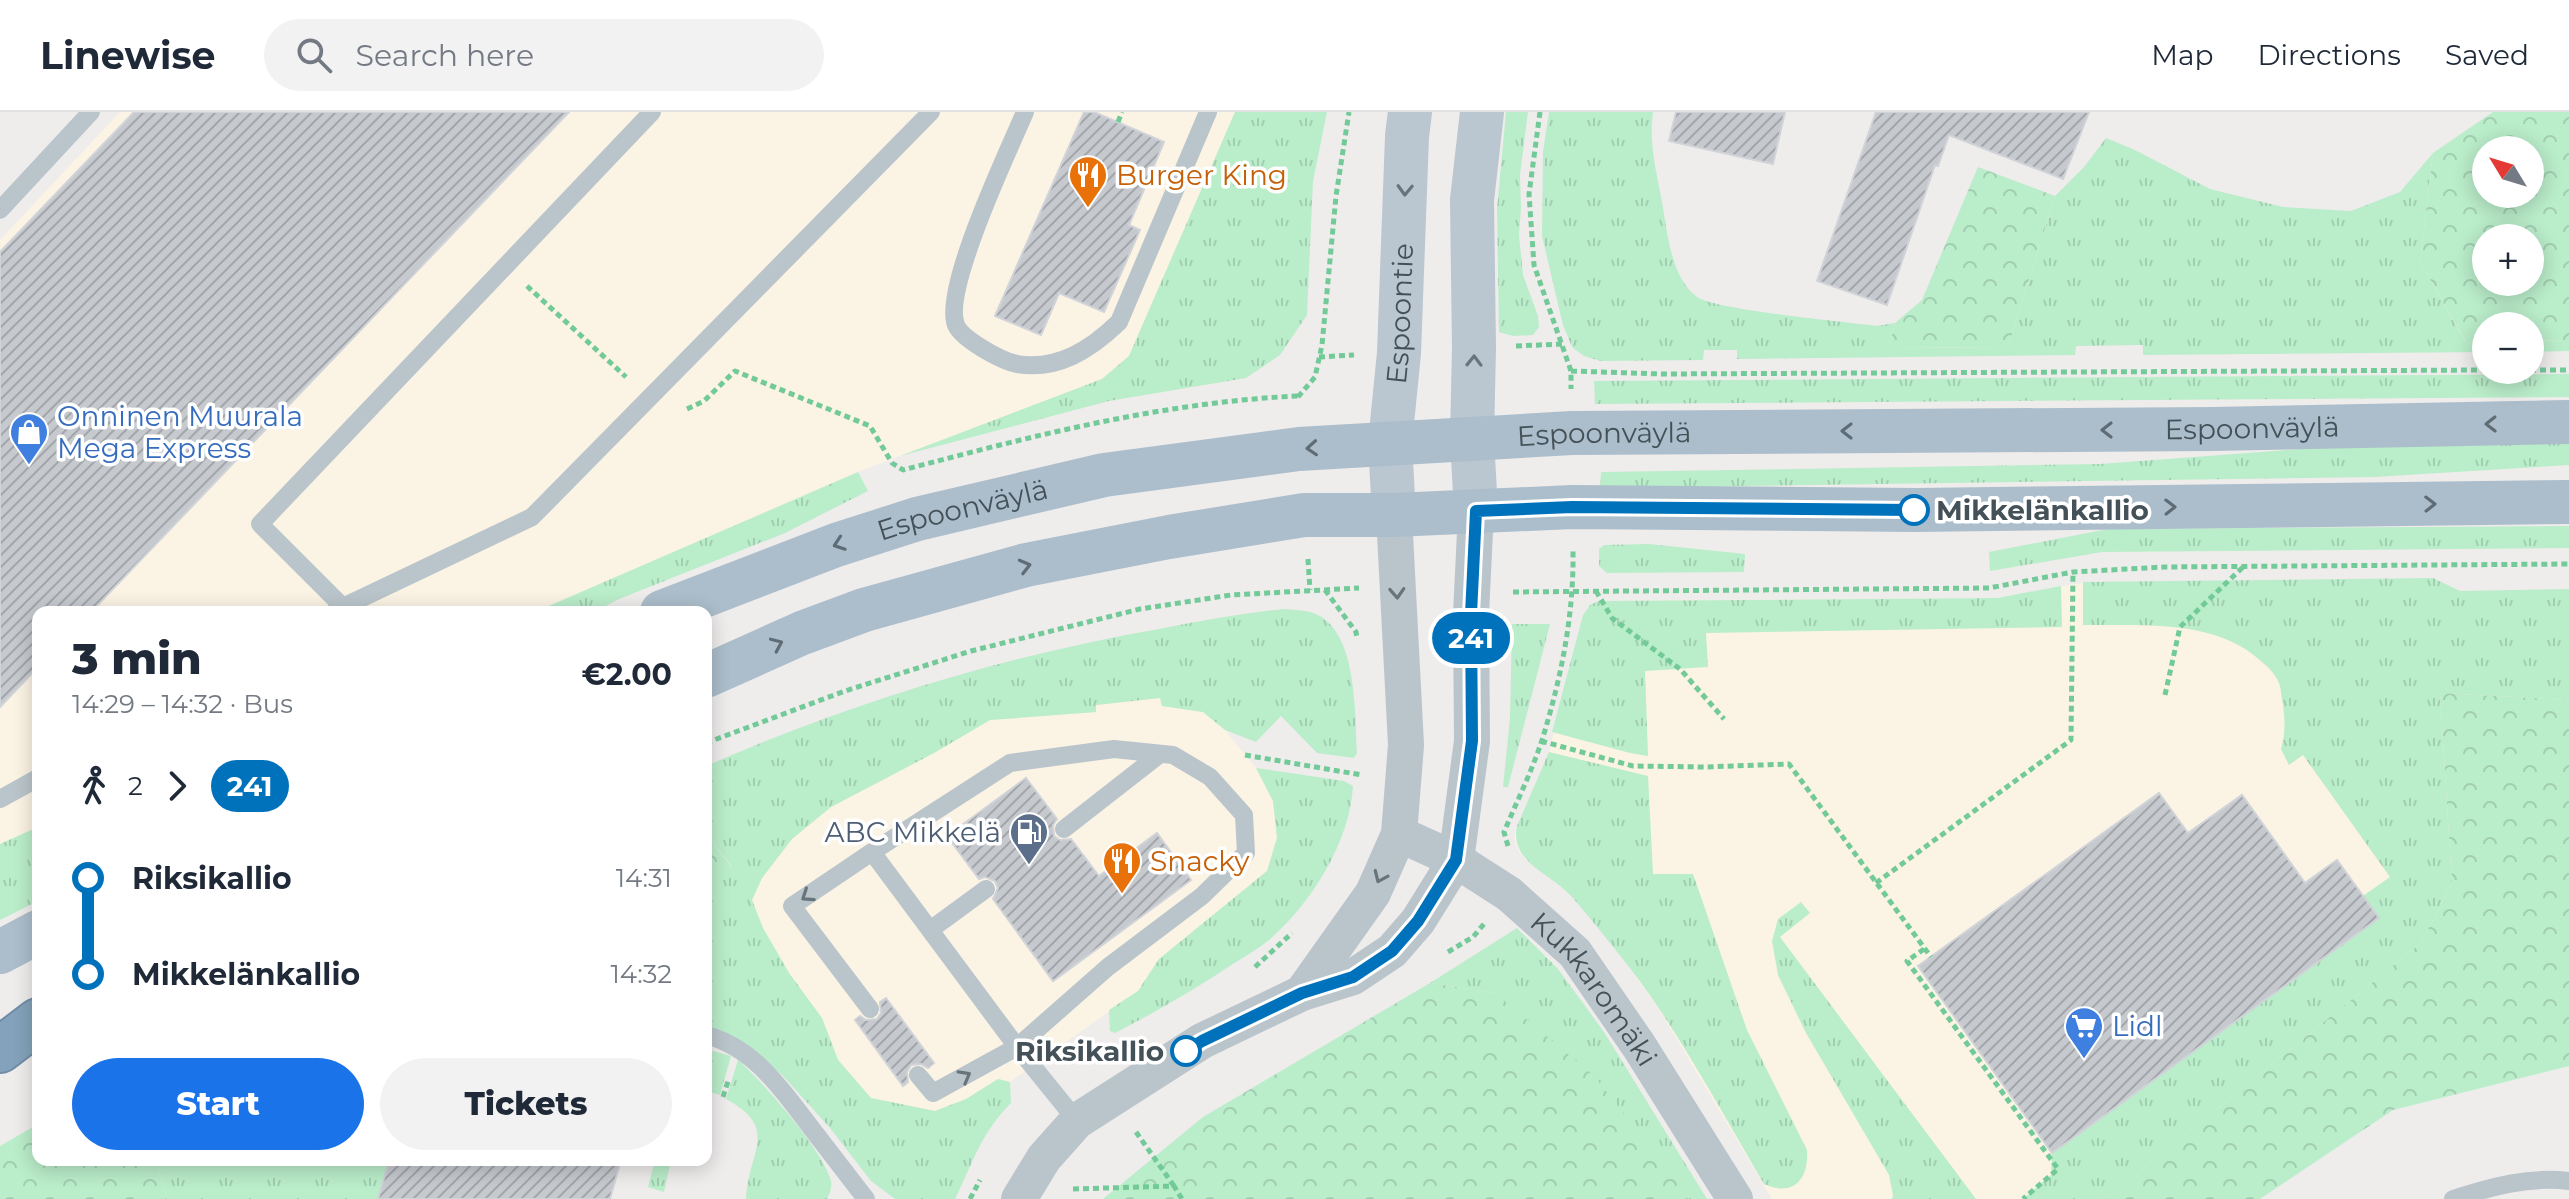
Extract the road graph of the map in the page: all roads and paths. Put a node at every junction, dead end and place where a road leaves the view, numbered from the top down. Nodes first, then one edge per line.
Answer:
1 (91, 112) edge
2 (652, 112) edge
3 (931, 112) edge
4 (1025, 112) edge
5 (1122, 112) edge
6 (1208, 112) edge
7 (1349, 112) edge
8 (1410, 112) edge
9 (1482, 112) edge
10 (1118, 122) dead end
11 (0, 210) edge
12 (2472, 370) edge
13 (2544, 370) edge
14 (2569, 370) edge
15 (1571, 371) dead end
16 (1298, 396) junction
17 (649, 398) junction
18 (2569, 422) edge
19 (1472, 439) junction
20 (1390, 443) junction
21 (1299, 449) junction
22 (2569, 502) edge
23 (1476, 511) junction
24 (1304, 515) junction
25 (1394, 515) junction
26 (2569, 564) edge
27 (2244, 566) junction
28 (2073, 572) junction
29 (1396, 587) junction
30 (1310, 590) junction
31 (1472, 591) junction
32 (1596, 591) junction
33 (334, 606) edge
34 (346, 606) edge
35 (678, 606) edge
36 (712, 673) edge
37 (2165, 695) dead end
38 (1724, 719) dead end
39 (712, 741) edge
40 (1541, 741) dead end
41 (1160, 754) junction
42 (1245, 755) dead end
43 (1367, 776) dead end
44 (32, 781) edge
45 (0, 799) edge
46 (1064, 829) dead end
47 (1399, 834) junction
48 (872, 852) junction
49 (1456, 860) junction
50 (1876, 883) junction
51 (986, 889) dead end
52 (930, 930) junction
53 (32, 935) edge
54 (1924, 949) junction
55 (0, 952) edge
56 (1931, 957) dead end
57 (1302, 993) junction
58 (870, 1009) dead end
59 (32, 1023) edge
60 (32, 1025) edge
61 (0, 1036) edge
62 (712, 1036) edge
63 (1017, 1047) junction
64 (0, 1050) edge
65 (918, 1075) dead end
66 (1077, 1121) junction
67 (1134, 1129) dead end
68 (2569, 1181) edge
69 (1174, 1186) junction
70 (1072, 1189) dead end
71 (866, 1199) edge
72 (1019, 1199) edge
73 (1182, 1199) edge
74 (1735, 1199) edge
75 (2023, 1199) edge
76 (2453, 1199) edge

1 - 11 lane
2 - 33 lane
3 - 17 lane
4 - 6 lane
5 - 10 path
7 - 16 path
8 -> 20 main road, Espoontie
19 -> 9 main road
12 - 15 path
13 - 14 path
16 - 17 path
16 - 21 path
17 - 34 lane
18 -> 19 main road, Espoonväylä
19 - 20 main road, Espoonväylä
19 - 23 main road
20 -> 21 main road, Espoonväylä
20 - 25 main road, Espoontie
21 -> 35 main road, Espoonväylä
23 -> 22 main road
23 - 25 main road
23 - 31 street
24 - 25 main road
24 - 30 path
36 -> 24 main road
25 - 29 street
26 - 27 path
27 - 28 path
27 - 37 path
28 - 32 path
28 - 50 path
29 - 30 path
29 -> 47 street
30 - 39 path
31 - 32 path
31 - 49 street
32 - 38 path
40 - 50 path
41 - 46 lane
41 - 48 lane
41 - 63 lane
42 - 43 path
44 - 45 lane
47 - 49 street, Kukkaromäki
47 -> 57 street
48 - 52 lane
48 -> 58 lane
49 - 57 street
49 - 74 street, Kukkaromäki
50 - 54 path
51 - 52 lane
52 - 63 lane
53 - 55 main road
54 - 56 path
54 - 75 path
57 - 66 street
59 - 61 main road
60 - 64 highway
62 - 71 lane
65 -> 63 lane
63 - 66 lane
66 - 72 street
67 - 69 path
68 - 76 lane
69 - 70 path
69 - 73 path

